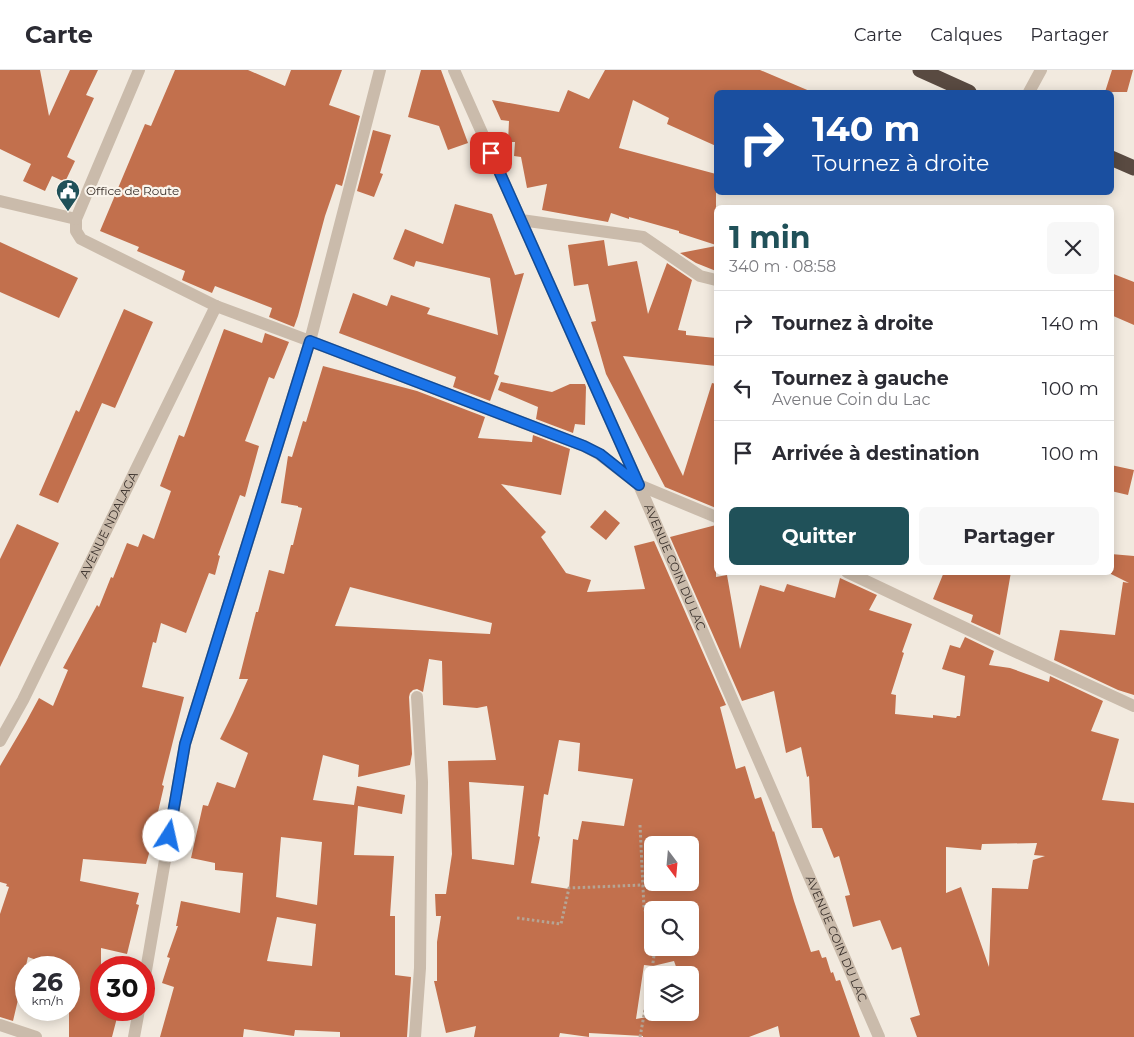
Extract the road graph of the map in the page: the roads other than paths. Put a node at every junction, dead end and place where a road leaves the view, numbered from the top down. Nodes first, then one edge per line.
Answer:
1 (139, 70) edge
2 (380, 70) edge
3 (454, 70) edge
4 (920, 70) edge
5 (1040, 70) edge
6 (965, 90) edge
7 (1030, 90) edge
8 (1114, 159) edge
9 (1134, 168) edge
10 (0, 202) edge
11 (76, 219) junction
12 (521, 220) junction
13 (714, 280) edge
14 (216, 306) junction
15 (310, 341) junction
16 (639, 485) junction
17 (714, 516) edge
18 (853, 575) edge
19 (417, 697) dead end
20 (1134, 706) edge
21 (6, 719) edge
22 (0, 741) edge
23 (148, 956) edge
24 (137, 1021) edge
25 (0, 1025) edge
26 (36, 1037) edge
27 (134, 1037) edge
28 (415, 1037) edge
29 (879, 1037) edge

1 - 11 street
2 - 15 street
3 - 12 street, AVENUE COIN DU LAC
4 - 6 highway
5 - 7 street
8 - 9 highway
10 - 11 street
11 - 14 street
12 - 13 street
12 - 16 street, AVENUE COIN DU LAC
14 - 15 street
14 - 21 street, AVENUE NDALAGA
15 - 16 street
15 - 23 street
16 - 17 street
16 - 29 street, AVENUE COIN DU LAC
18 - 20 street
19 - 28 street
21 - 22 street, AVENUE NDALAGA
24 - 27 street
25 - 26 street

